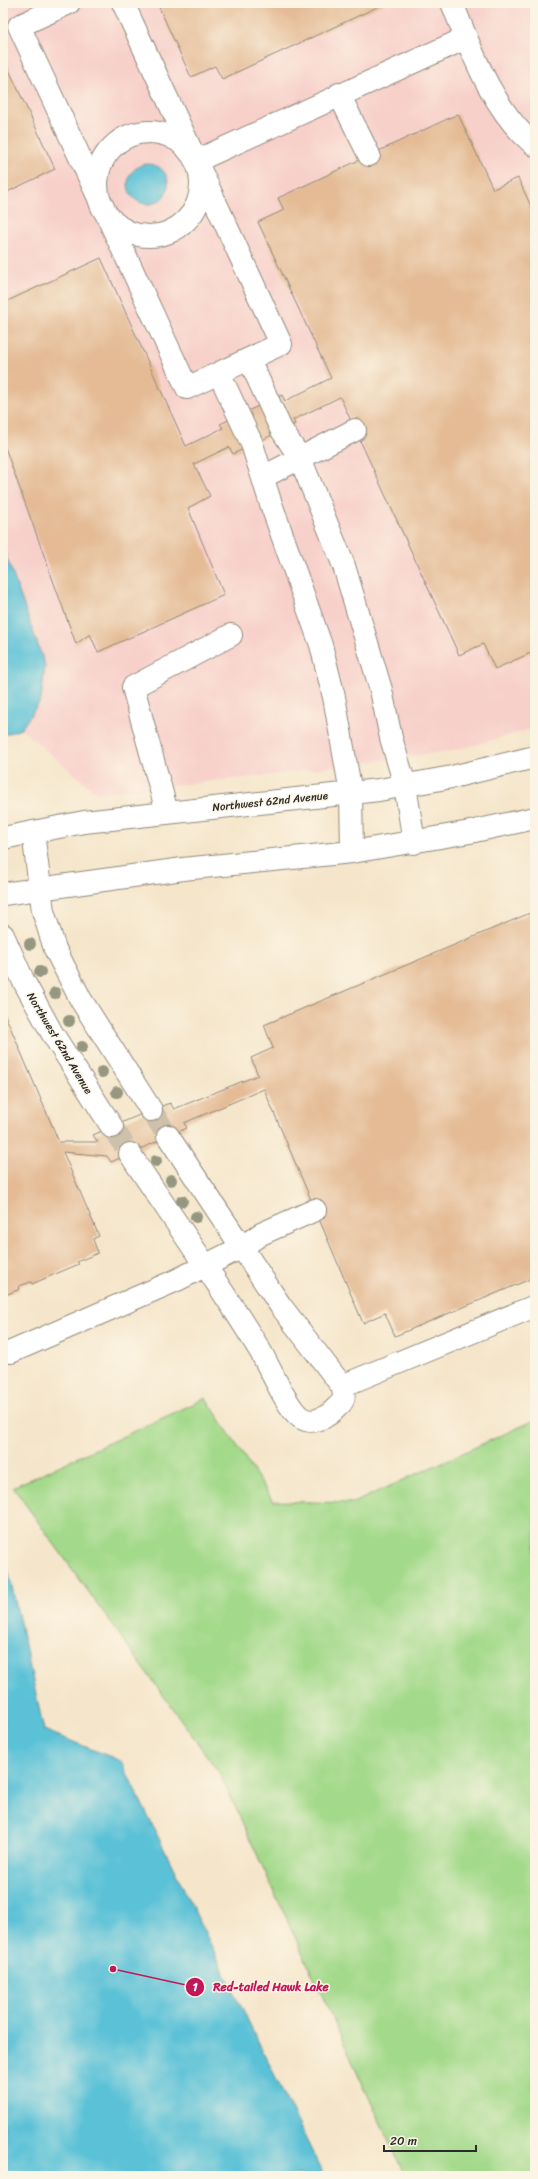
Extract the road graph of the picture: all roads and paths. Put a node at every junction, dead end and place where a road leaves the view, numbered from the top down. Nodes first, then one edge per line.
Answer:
1 (69, 3) edge
2 (123, 3) edge
3 (452, 3) edge
4 (466, 38) junction
5 (339, 94) junction
6 (535, 145) edge
7 (369, 155) dead end
8 (196, 161) junction
9 (103, 207) junction
10 (249, 359) junction
11 (220, 373) junction
12 (355, 430) dead end
13 (300, 458) junction
14 (263, 477) junction
15 (231, 635) dead end
16 (535, 757) edge
17 (404, 785) junction
18 (351, 793) junction
19 (167, 812) junction
20 (535, 818) edge
21 (33, 832) junction
22 (3, 838) edge
23 (414, 843) junction
24 (352, 852) junction
25 (40, 888) junction
26 (3, 894) edge
27 (3, 935) edge
28 (151, 1110) tunnel mouth
29 (112, 1127) tunnel mouth
30 (168, 1136) tunnel mouth
31 (130, 1154) tunnel mouth
32 (315, 1210) dead end
33 (242, 1247) junction
34 (204, 1266) junction
35 (535, 1306) edge
36 (11, 1352) dead end
37 (342, 1386) junction

1 - 9 street
2 - 8 street
3 - 4 street
4 - 5 street
4 - 6 street
5 - 7 street
5 - 8 street
8 - 9 street
8 - 9 street
8 - 10 street
9 - 11 street
10 - 11 street
10 - 13 street
11 - 14 street
12 - 13 street
13 - 14 street
13 - 17 street
14 - 18 street
15 - 19 street
16 - 17 street, Northwest 62nd Avenue
17 - 18 street, Northwest 62nd Avenue
17 - 23 street
18 - 19 street, Northwest 62nd Avenue
18 - 24 street
19 - 21 street, Northwest 62nd Avenue
20 - 23 street
21 - 22 street, Northwest 62nd Avenue
21 - 25 street
23 - 24 street
24 - 25 street
25 - 26 street
25 - 28 street
27 - 29 street, Northwest 62nd Avenue
30 - 33 street
31 - 34 street
32 - 33 street
33 - 34 street
33 - 37 street
34 - 36 street
34 - 37 street
35 - 37 street

